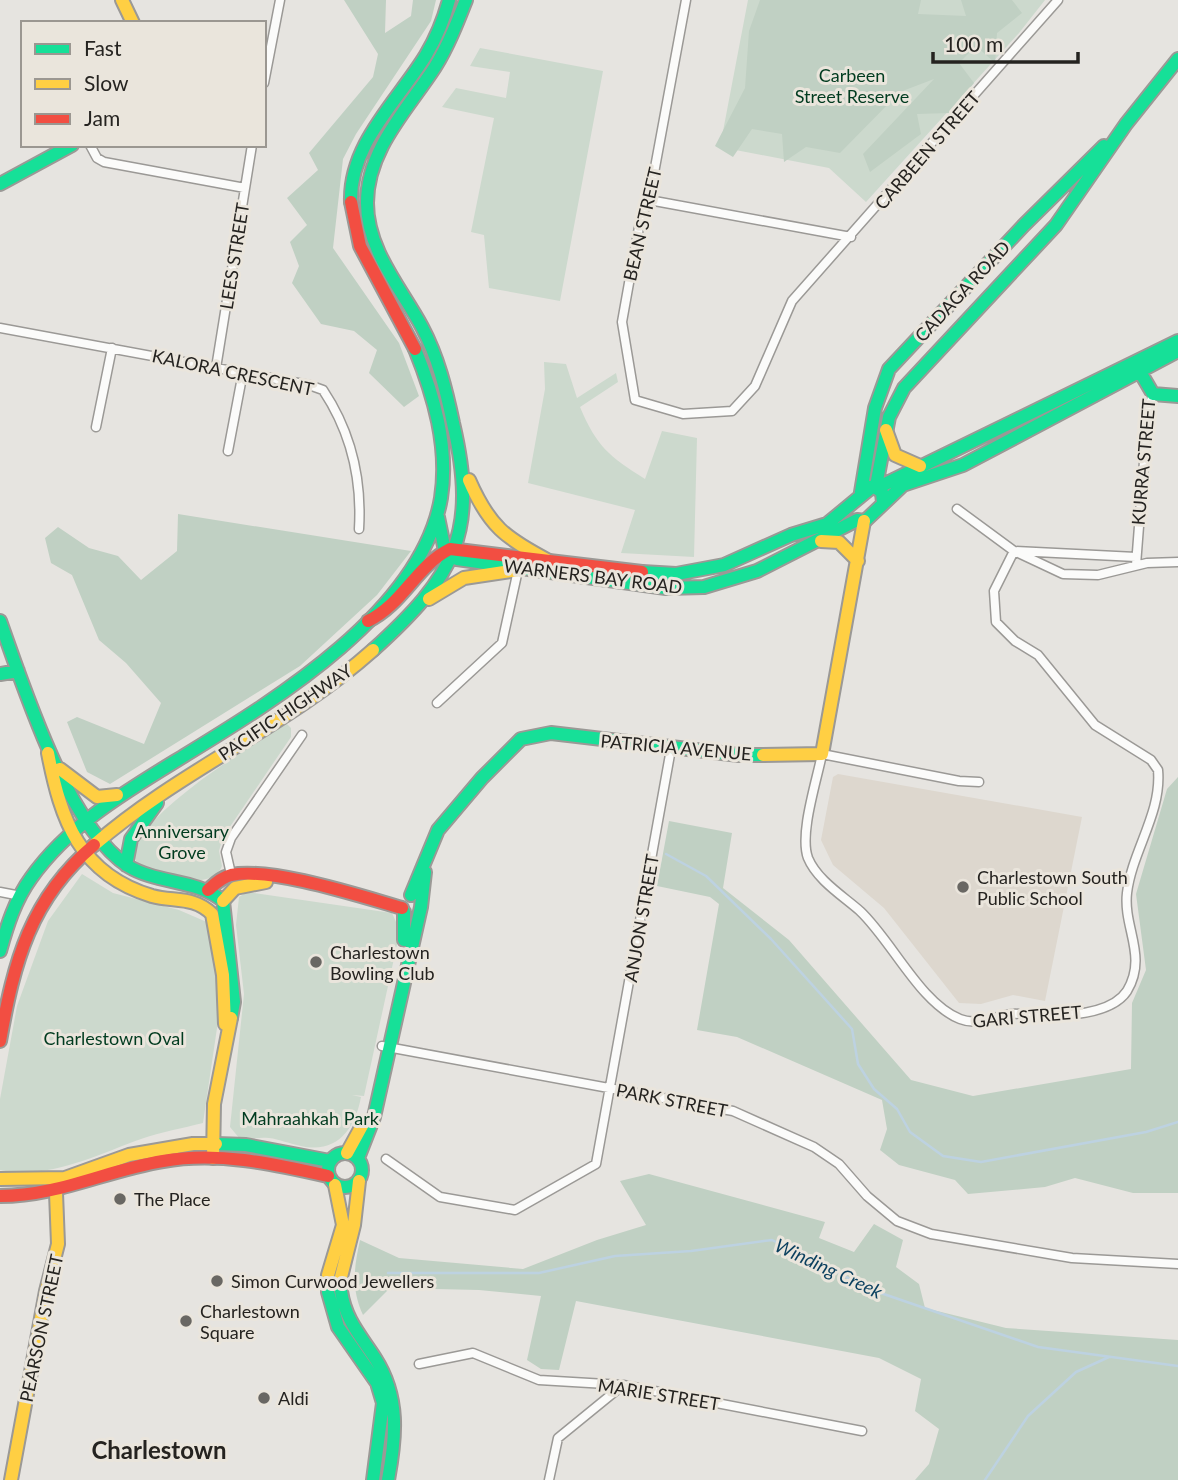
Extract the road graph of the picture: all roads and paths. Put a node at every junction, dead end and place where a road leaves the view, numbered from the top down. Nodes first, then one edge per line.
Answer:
1 (122, 0) edge
2 (281, 0) edge
3 (449, 0) edge
4 (466, 0) edge
5 (686, 0) edge
6 (1058, 0) edge
7 (132, 21) edge
8 (1178, 59) edge
9 (266, 73) edge
10 (1126, 124) junction
11 (68, 147) edge
12 (91, 147) edge
13 (252, 147) edge
14 (0, 184) edge
15 (246, 188) junction
16 (649, 200) junction
17 (850, 237) junction
18 (0, 328) edge
19 (1178, 341) edge
20 (112, 348) junction
21 (1178, 351) edge
22 (1137, 367) junction
23 (216, 368) junction
24 (243, 372) junction
25 (1153, 394) junction
26 (1178, 396) edge
27 (683, 414) joint
28 (96, 427) dead end
29 (886, 430) junction
30 (228, 451) dead end
31 (920, 466) junction
32 (465, 471) junction
33 (877, 487) junction
34 (861, 492) junction
35 (852, 503) junction
36 (883, 503) junction
37 (957, 509) dead end
38 (437, 514) junction
39 (860, 521) junction
40 (359, 529) dead end
41 (819, 541) junction
42 (1014, 551) junction
43 (450, 552) junction
44 (549, 561) junction
45 (858, 561) junction
46 (1136, 561) junction
47 (1178, 562) edge
48 (518, 570) junction
49 (419, 605) junction
50 (0, 621) edge
51 (362, 624) junction
52 (18, 671) junction
53 (0, 674) edge
54 (437, 703) dead end
55 (302, 734) dead end
56 (47, 746) junction
57 (671, 749) junction
58 (822, 754) junction
59 (60, 769) junction
60 (979, 782) dead end
61 (167, 790) junction
62 (123, 793) junction
63 (83, 821) junction
64 (69, 834) junction
65 (97, 841) junction
66 (85, 851) junction
67 (126, 865) junction
68 (231, 874) junction
69 (284, 881) junction
70 (208, 890) junction
71 (0, 892) edge
72 (21, 896) junction
73 (223, 901) junction
74 (410, 905) junction
75 (0, 951) edge
76 (0, 1041) edge
77 (386, 1046) junction
78 (225, 1047) junction
79 (611, 1087) junction
80 (212, 1143) junction
81 (353, 1155) junction
82 (213, 1158) junction
83 (386, 1159) dead end
84 (330, 1161) junction
85 (65, 1178) junction
86 (0, 1180) edge
87 (332, 1180) junction
88 (359, 1181) junction
89 (56, 1193) junction
90 (0, 1196) edge
91 (1178, 1264) edge
92 (334, 1276) junction
93 (335, 1291) junction
94 (419, 1364) dead end
95 (623, 1385) junction
96 (862, 1431) dead end
97 (11, 1480) edge
98 (373, 1480) edge
99 (388, 1480) edge
100 (549, 1480) edge

1 - 7 main road
2 - 9 street
3 - 38 main road, PACIFIC HIGHWAY
4 - 32 main road, PACIFIC HIGHWAY
5 - 16 street, BEAN STREET
6 - 17 street, CARBEEN STREET
8 - 10 main road, CADAGA ROAD
10 - 29 main road, CADAGA ROAD
10 - 34 main road, CADAGA ROAD
11 - 14 main road
12 - 15 street
13 - 15 street, LEES STREET
15 - 23 street, LEES STREET
16 - 17 street
16 - 27 street, BEAN STREET
17 - 27 street, CARBEEN STREET
18 - 20 street, KALORA CRESCENT
19 - 22 main road, WARNERS BAY ROAD
20 - 23 street, KALORA CRESCENT
20 - 28 street
21 - 22 main road, WARNERS BAY ROAD
22 - 25 main road, KURRA STREET
22 - 31 main road, WARNERS BAY ROAD
22 - 36 main road, WARNERS BAY ROAD
23 - 24 street, KALORA CRESCENT
24 - 30 street
24 - 40 street, KALORA CRESCENT
25 - 26 main road
25 - 46 street, KURRA STREET
29 - 31 main road
29 - 33 main road, CADAGA ROAD
31 - 33 main road, WARNERS BAY ROAD
32 - 43 main road, PACIFIC HIGHWAY
32 - 44 main road
33 - 34 main road, WARNERS BAY ROAD
33 - 36 main road
34 - 35 main road, WARNERS BAY ROAD
35 - 39 main road
35 - 44 main road, WARNERS BAY ROAD
36 - 39 main road, WARNERS BAY ROAD
37 - 42 street
38 - 43 main road
38 - 51 main road, PACIFIC HIGHWAY
39 - 41 main road, WARNERS BAY ROAD
39 - 45 main road, GARI STREET
41 - 45 main road
41 - 48 main road, WARNERS BAY ROAD
42 - 46 street
42 - 46 street
42 - 58 street, GARI STREET
43 - 44 main road, WARNERS BAY ROAD
43 - 48 main road, WARNERS BAY ROAD
43 - 49 main road, PACIFIC HIGHWAY
43 - 51 main road
45 - 58 main road, GARI STREET
46 - 47 street
48 - 49 main road
48 - 54 street
49 - 61 main road, PACIFIC HIGHWAY
50 - 52 main road
51 - 62 main road, PACIFIC HIGHWAY
52 - 53 main road
52 - 56 main road
55 - 68 street
56 - 59 main road
56 - 64 main road
57 - 58 main road, PATRICIA AVENUE
57 - 74 main road, PATRICIA AVENUE
57 - 79 street, ANJON STREET
58 - 60 street, PATRICIA AVENUE
59 - 62 main road
59 - 63 main road
61 - 65 main road, PACIFIC HIGHWAY
61 - 67 main road
62 - 63 main road, PACIFIC HIGHWAY
63 - 64 main road, PACIFIC HIGHWAY
63 - 65 main road
64 - 66 main road
64 - 72 main road, PACIFIC HIGHWAY
65 - 66 main road, PACIFIC HIGHWAY
65 - 67 main road
66 - 76 main road, PACIFIC HIGHWAY
66 - 78 main road
67 - 70 main road
68 - 69 main road
68 - 70 main road
69 - 73 main road
69 - 74 main road
70 - 73 main road
71 - 72 street
72 - 75 main road, PACIFIC HIGHWAY
73 - 78 main road
74 - 77 main road, PATRICIA AVENUE
77 - 79 street, PARK STREET
77 - 81 main road, PATRICIA AVENUE
78 - 80 main road
79 - 83 street, ANJON STREET
79 - 91 street, PARK STREET
80 - 82 main road
80 - 84 main road
80 - 85 main road
81 - 84 main road
81 - 88 main road, PATRICIA AVENUE
82 - 87 main road
82 - 89 main road
84 - 87 main road
85 - 86 main road
85 - 89 main road
87 - 88 main road
87 - 92 main road
88 - 92 main road, PATRICIA AVENUE
89 - 90 main road
89 - 97 main road, PEARSON STREET
92 - 93 main road
93 - 98 main road
93 - 99 main road
94 - 95 street, MARIE STREET
95 - 96 street, MARIE STREET
95 - 100 street

